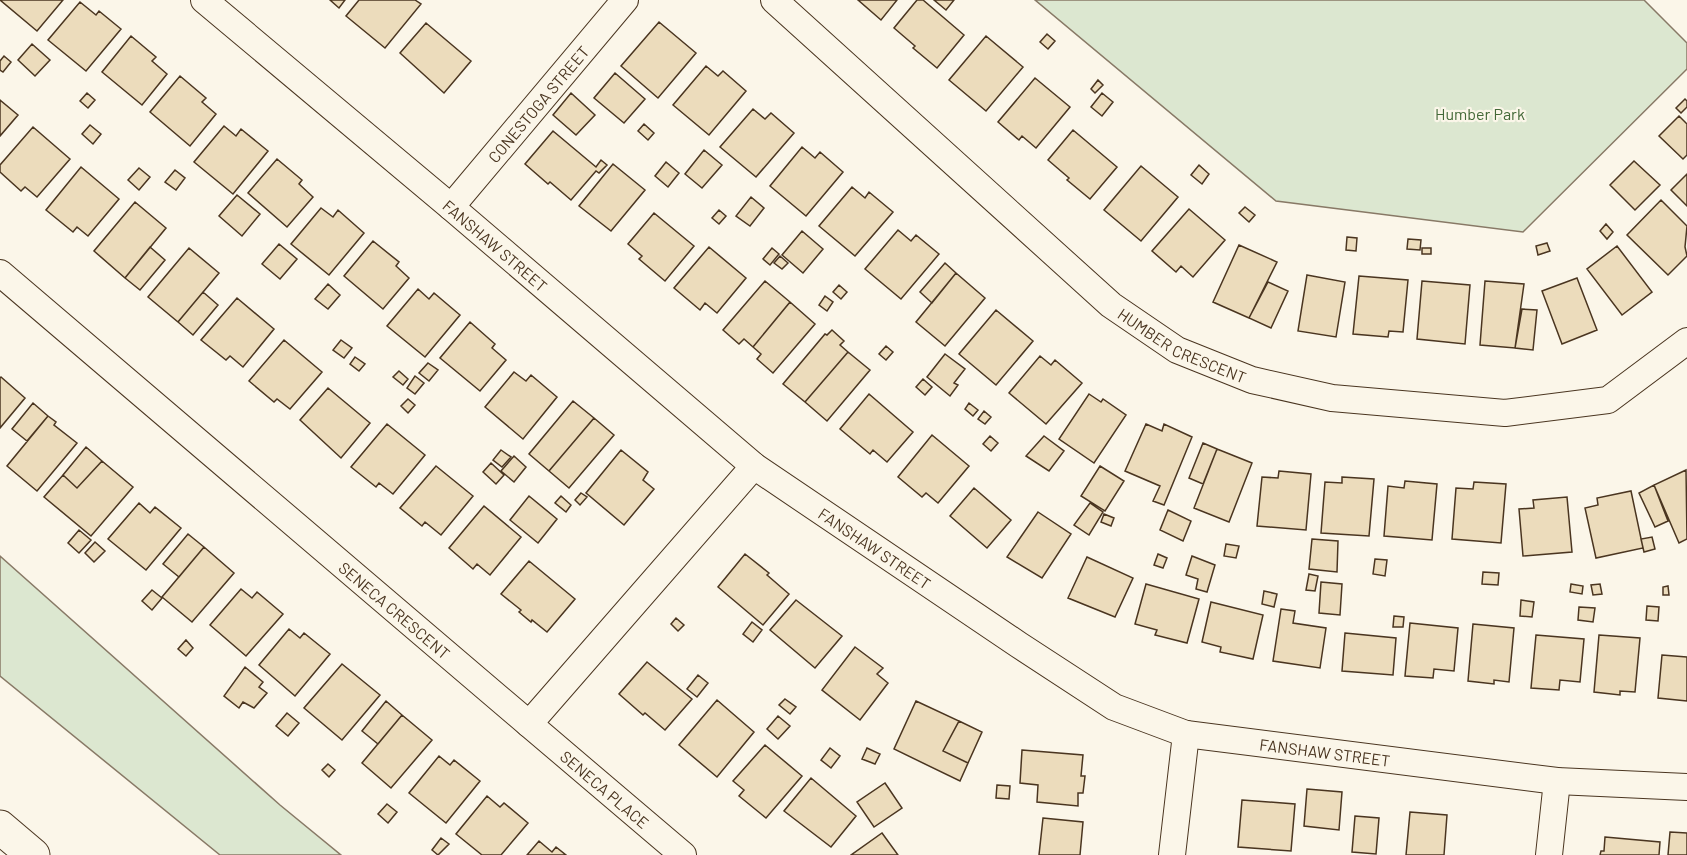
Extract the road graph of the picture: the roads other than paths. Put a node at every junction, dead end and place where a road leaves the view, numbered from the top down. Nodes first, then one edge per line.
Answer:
1 (204, 0) edge
2 (625, 0) edge
3 (774, 0) edge
4 (451, 207) junction
5 (0, 273) edge
6 (1687, 341) edge
7 (754, 466) junction
8 (529, 724) junction
9 (1186, 734) junction
10 (1557, 782) junction
11 (1687, 787) edge
12 (0, 827) edge
13 (33, 855) edge
14 (683, 855) edge
15 (1172, 855) edge
16 (1549, 855) edge

1 - 4 street, FANSHAW STREET
2 - 4 street, CONESTOGA STREET
3 - 6 street, HUMBER CRESCENT
4 - 7 street, FANSHAW STREET
5 - 8 street, SENECA CRESCENT
7 - 8 street
7 - 9 street, FANSHAW STREET
8 - 14 street, SENECA PLACE
9 - 10 street, FANSHAW STREET
9 - 15 street
10 - 11 street, FANSHAW STREET
10 - 16 street
12 - 13 main road

